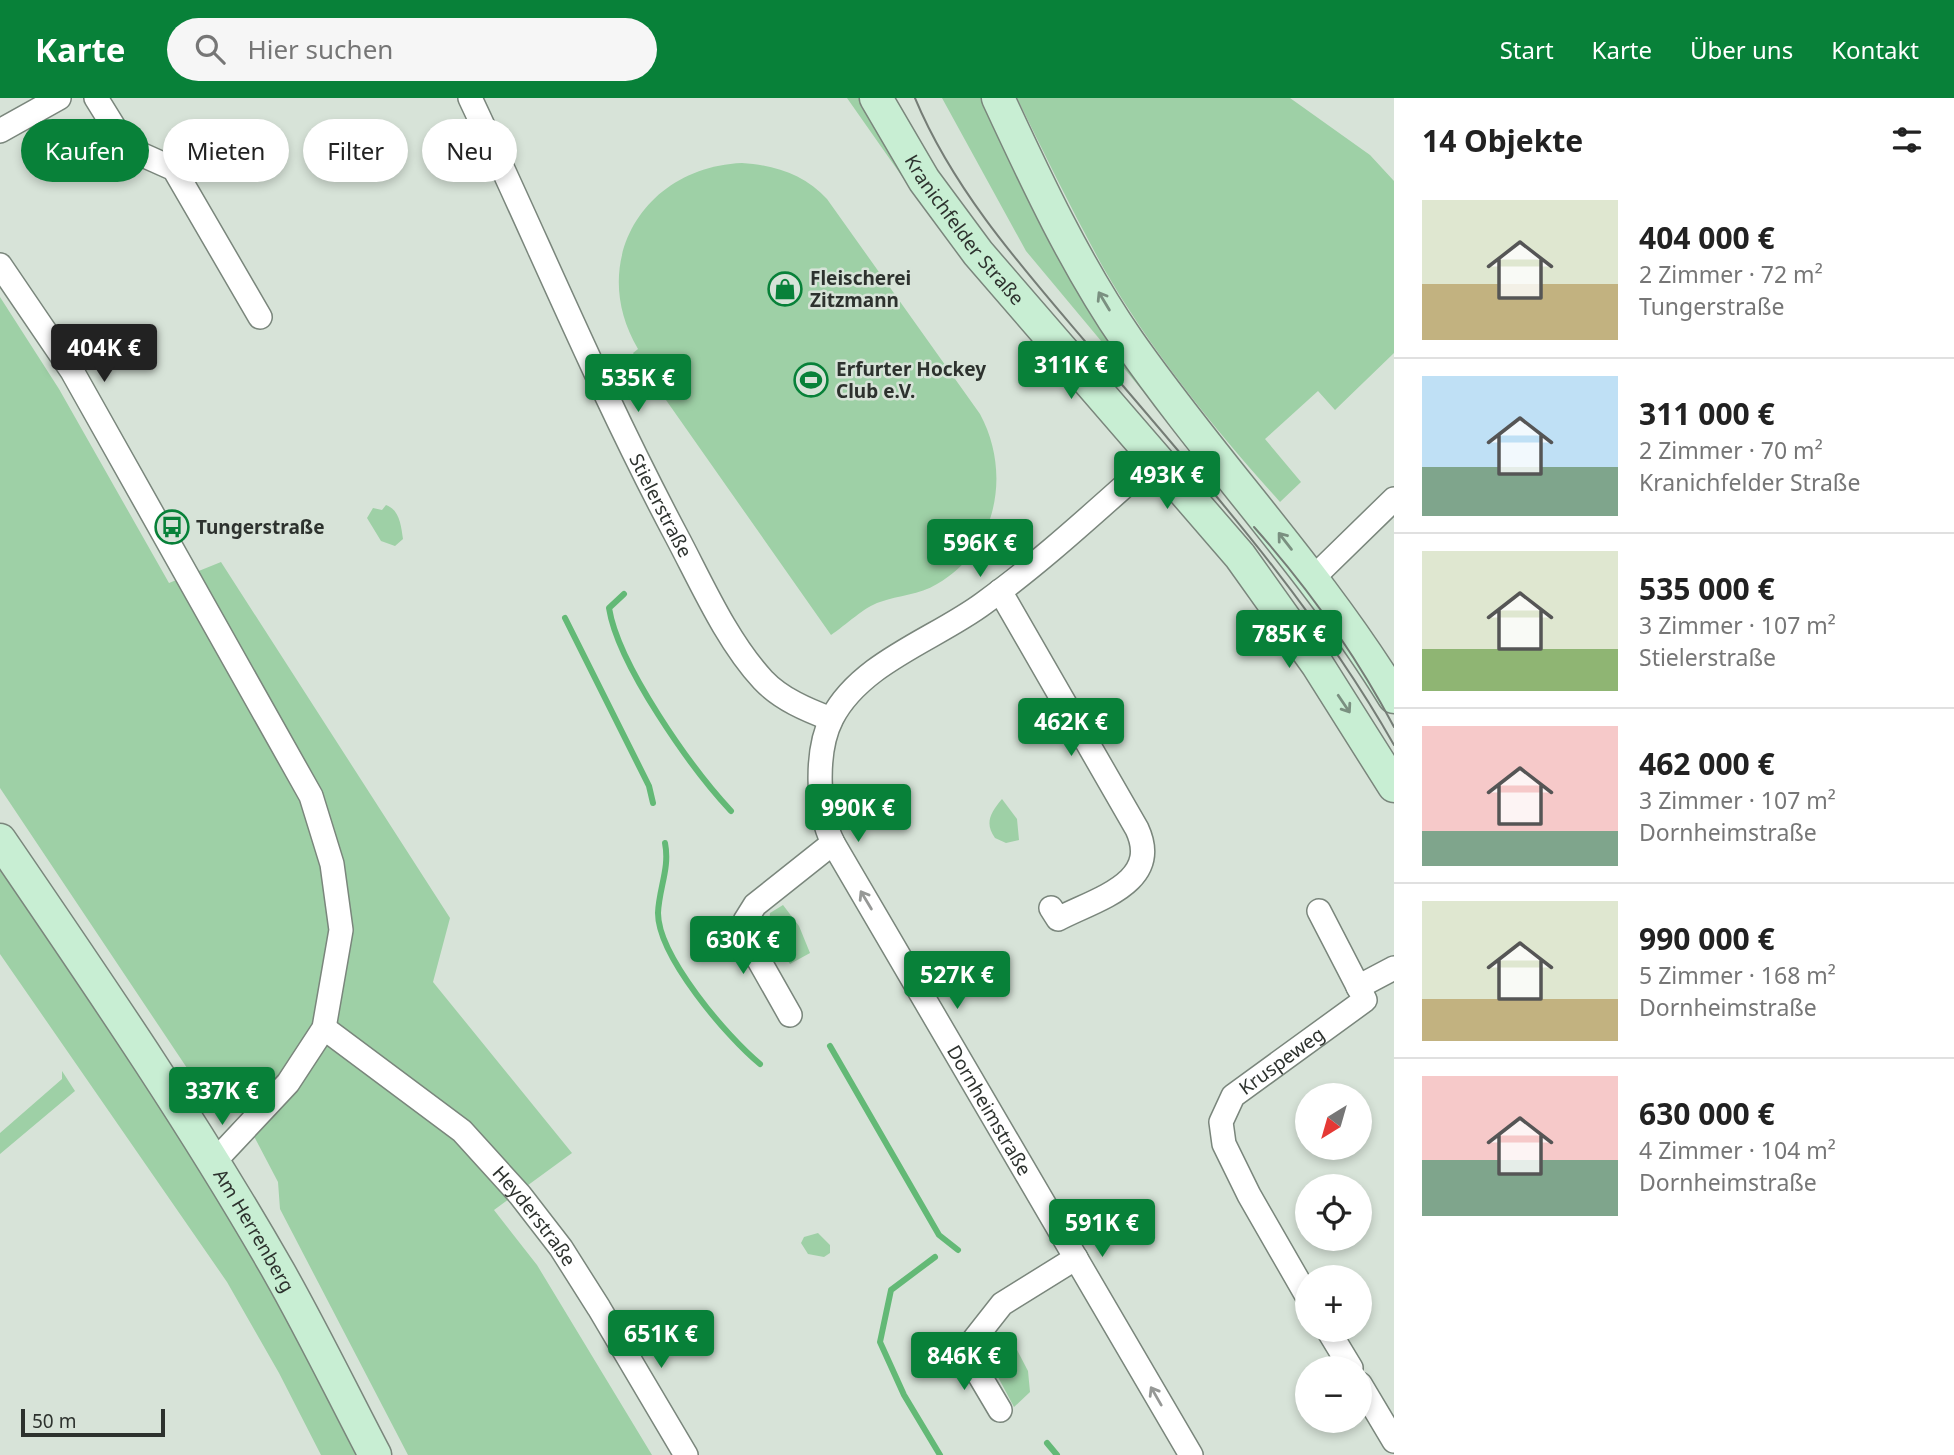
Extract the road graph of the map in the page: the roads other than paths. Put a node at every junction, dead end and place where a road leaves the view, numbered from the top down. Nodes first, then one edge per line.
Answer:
1 (59, 98) edge
2 (96, 98) edge
3 (470, 98) edge
4 (876, 98) edge
5 (998, 98) edge
6 (0, 131) edge
7 (0, 265) edge
8 (260, 317) dead end
9 (1156, 458) junction
10 (1394, 499) edge
11 (1313, 578) junction
12 (1000, 591) junction
13 (1394, 697) edge
14 (831, 719) junction
15 (1394, 786) edge
16 (0, 840) edge
17 (833, 844) junction
18 (1051, 908) dead end
19 (1319, 911) dead end
20 (1394, 968) edge
21 (1358, 987) junction
22 (790, 1015) dead end
23 (324, 1028) junction
24 (213, 1163) junction
25 (1076, 1258) junction
26 (1295, 1275) edge
27 (1372, 1404) edge
28 (1000, 1410) dead end
29 (1394, 1441) edge
30 (375, 1455) edge
31 (686, 1455) edge
32 (1191, 1455) edge

1 - 6 street
2 - 8 street
3 - 14 street, Stielerstraße
4 - 9 main road, Kranichfelder Straße
11 -> 5 main road
7 - 23 street
9 - 12 street, Dornheimstraße
9 -> 15 main road, Kranichfelder Straße
10 - 11 street
11 - 13 main road
12 - 14 street, Dornheimstraße
12 - 18 street
14 - 17 street, Dornheimstraße
16 - 24 main road, Am Herrenberg
17 - 22 street
25 -> 17 street, Dornheimstraße
19 - 21 street
20 - 21 street
21 - 26 street, Kruspeweg
23 - 24 street
23 - 31 street, Heyderstraße
24 - 30 main road, Am Herrenberg
25 - 28 street
32 -> 25 street, Dornheimstraße
27 - 29 street

